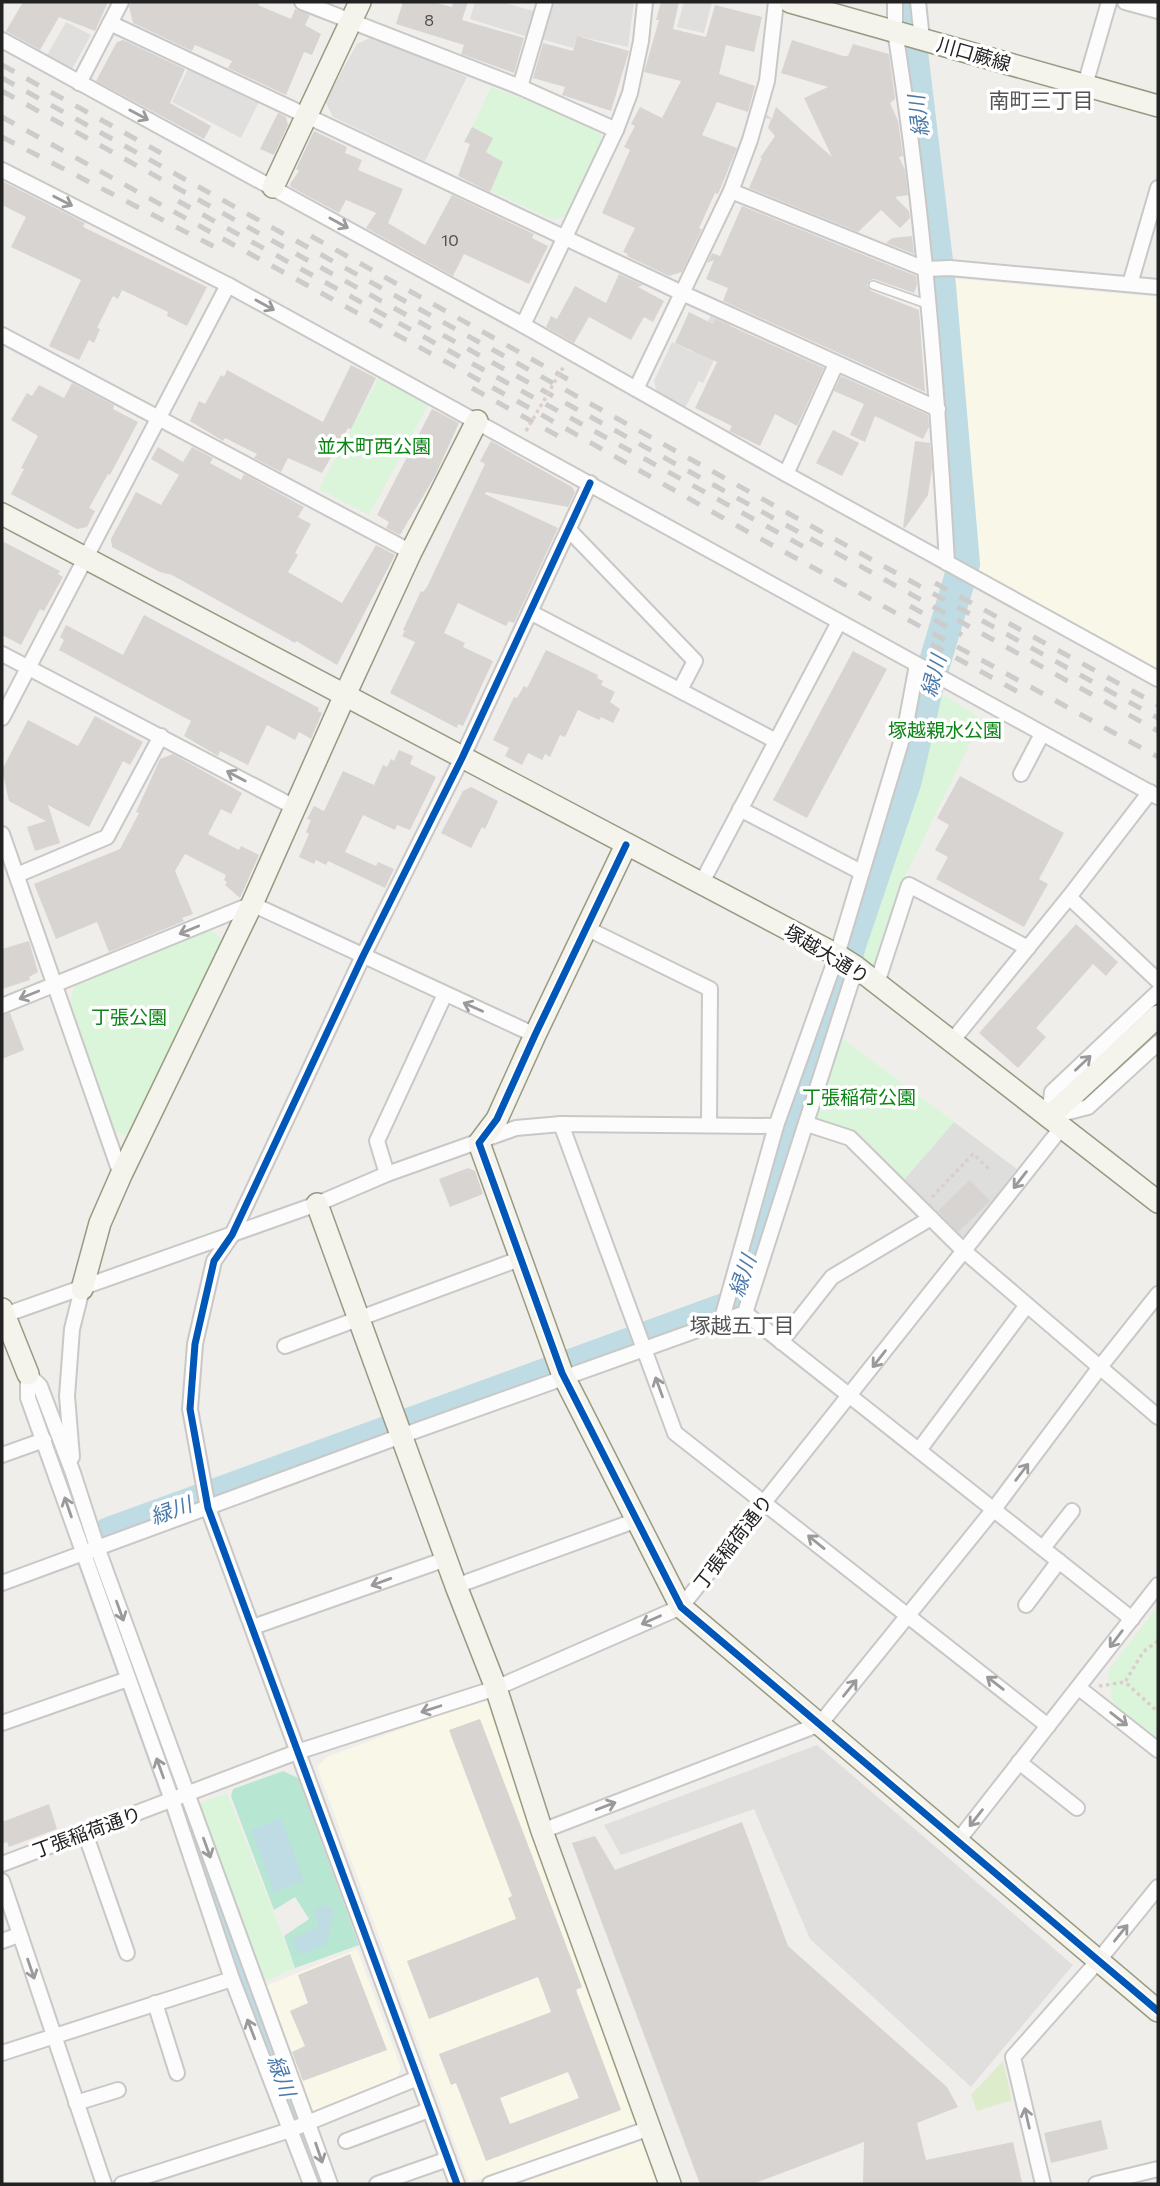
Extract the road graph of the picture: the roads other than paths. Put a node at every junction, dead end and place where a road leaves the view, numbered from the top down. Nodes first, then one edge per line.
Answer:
1 (121, 2) edge
2 (302, 2) edge
3 (545, 2) edge
4 (645, 2) edge
5 (776, 2) edge
6 (790, 2) edge
7 (895, 2) edge
8 (918, 2) edge
9 (1109, 2) edge
10 (1125, 2) edge
11 (356, 11) edge
12 (1158, 11) edge
13 (110, 23) junction
14 (908, 35) junction
15 (2, 40) edge
16 (79, 83) junction
17 (1085, 85) junction
18 (520, 87) junction
19 (1158, 106) edge
20 (307, 117) junction
21 (616, 130) junction
22 (2, 170) edge
23 (273, 187) junction
24 (1158, 188) edge
25 (731, 191) junction
26 (565, 238) junction
27 (925, 269) junction
28 (1130, 284) junction
29 (228, 285) junction
30 (873, 285) dead end
31 (1158, 287) edge
32 (682, 293) junction
33 (929, 305) junction
34 (523, 325) junction
35 (2, 335) edge
36 (836, 364) junction
37 (636, 389) junction
38 (939, 409) junction
39 (158, 417) junction
40 (477, 421) junction
41 (786, 474) junction
42 (590, 483) junction
43 (2, 514) edge
44 (569, 530) junction
45 (411, 552) junction
46 (86, 558) junction
47 (947, 563) junction
48 (530, 612) junction
49 (839, 622) junction
50 (2, 654) edge
51 (918, 666) junction
52 (29, 668) junction
53 (1158, 679) edge
54 (680, 690) junction
55 (345, 695) junction
56 (2, 718) edge
57 (1042, 734) junction
58 (161, 736) junction
59 (776, 741) junction
60 (462, 758) junction
61 (1021, 774) dead end
62 (1154, 794) edge
63 (296, 808) junction
64 (740, 810) junction
65 (3, 841) edge
66 (626, 845) junction
67 (861, 872) junction
68 (17, 875) junction
69 (701, 884) junction
70 (1069, 897) junction
71 (252, 904) junction
72 (586, 928) junction
73 (1028, 948) junction
74 (363, 956) junction
75 (846, 961) junction
76 (1158, 981) edge
77 (877, 983) junction
78 (56, 984) junction
79 (1158, 992) edge
80 (445, 994) junction
81 (2, 1006) edge
82 (1158, 1016) edge
83 (535, 1035) junction
84 (952, 1041) junction
85 (1158, 1042) edge
86 (1056, 1122) junction
87 (561, 1124) junction
88 (807, 1124) junction
89 (709, 1125) junction
90 (776, 1125) junction
91 (479, 1143) junction
92 (387, 1174) junction
93 (121, 1175) junction
94 (1158, 1202) edge
95 (317, 1205) junction
96 (926, 1213) junction
97 (232, 1235) junction
98 (964, 1251) junction
99 (522, 1258) junction
100 (82, 1289) junction
101 (1158, 1294) edge
102 (1027, 1305) junction
103 (3, 1313) edge
104 (745, 1313) junction
105 (359, 1320) junction
106 (721, 1321) junction
107 (781, 1342) junction
108 (285, 1346) dead end
109 (645, 1349) junction
110 (1100, 1367) junction
111 (561, 1370) junction
112 (28, 1374) junction
113 (849, 1396) junction
114 (1158, 1417) edge
115 (399, 1430) junction
116 (44, 1440) junction
117 (919, 1450) junction
118 (2, 1455) edge
119 (73, 1473) junction
120 (765, 1501) junction
121 (208, 1507) junction
122 (994, 1509) junction
123 (1072, 1511) dead end
124 (637, 1520) junction
125 (92, 1547) junction
126 (1043, 1548) junction
127 (446, 1559) junction
128 (1059, 1561) junction
129 (2, 1583) edge
130 (1158, 1585) edge
131 (456, 1586) junction
132 (1026, 1605) dead end
133 (681, 1607) junction
134 (908, 1615) junction
135 (1132, 1619) junction
136 (253, 1627) junction
137 (128, 1679) junction
138 (496, 1688) junction
139 (1079, 1688) junction
140 (2, 1723) edge
141 (820, 1724) junction
142 (1048, 1726) junction
143 (1158, 1750) edge
144 (297, 1752) junction
145 (1019, 1762) junction
146 (180, 1797) junction
147 (1077, 1808) dead end
148 (542, 1831) junction
149 (85, 1833) junction
150 (957, 1842) junction
151 (2, 1864) edge
152 (2, 1881) edge
153 (1158, 1887) edge
154 (19, 1934) junction
155 (2, 1941) edge
156 (127, 1953) dead end
157 (1098, 1961) junction
158 (232, 1979) junction
159 (155, 2003) junction
160 (1158, 2011) edge
161 (54, 2036) junction
162 (2, 2053) edge
163 (177, 2073) dead end
164 (418, 2078) junction
165 (118, 2090) dead end
166 (76, 2104) junction
167 (429, 2110) junction
168 (308, 2122) junction
169 (650, 2128) junction
170 (290, 2129) junction
171 (346, 2141) dead end
172 (448, 2159) junction
173 (1158, 2169) edge
174 (104, 2184) edge
175 (122, 2184) edge
176 (311, 2184) edge
177 (330, 2184) edge
178 (377, 2184) edge
179 (457, 2184) edge
180 (490, 2184) edge
181 (670, 2184) edge
182 (1043, 2184) edge
183 (1096, 2184) edge

1 - 13 street
2 - 11 street
3 - 18 street
4 - 21 street
5 - 25 street
6 - 14 street, 川口蕨線
7 - 14 street
8 - 14 street
9 - 17 street
10 - 12 street
11 - 18 street
11 - 20 street
13 - 16 street
13 - 20 street
14 - 17 street, 川口蕨線
14 - 27 street
15 - 16 street
16 -> 23 street
17 - 19 street, 川口蕨線
18 - 21 street
20 - 23 street
20 - 26 street
21 - 26 street
22 -> 29 street
23 -> 34 street
24 - 28 street
25 - 27 street
25 - 32 street
26 - 32 street
26 - 34 street
27 - 28 street
27 - 33 street
28 - 31 street
29 - 39 street
29 -> 40 street
30 - 33 lane
32 - 36 street
32 - 37 street
33 - 38 street
34 - 37 street
35 - 39 street
36 - 38 street
36 - 41 street
37 - 41 street
38 - 47 street
39 - 45 street
39 - 46 street
40 - 42 street
40 - 45 street
41 - 47 street
42 - 44 street
42 - 49 street
43 - 46 street, 塚越大通り
44 - 48 street
44 - 54 street
45 - 55 street
46 - 52 street
46 - 55 street, 塚越大通り
47 - 53 street
48 - 54 street
48 - 60 street
49 - 51 street
49 - 59 street
50 - 52 street
51 - 57 street
51 - 67 street
52 - 56 street
52 - 58 street
54 - 59 street
55 - 60 street, 塚越大通り
55 - 63 street
57 - 61 street
57 - 62 street
63 -> 58 street
58 - 68 street
59 - 64 street
60 - 66 street, 塚越大通り
60 - 74 street
62 - 70 street
63 - 71 street
64 - 67 street
64 - 69 street
65 - 68 street
66 - 69 street, 塚越大通り
66 - 72 street
67 - 75 street
68 - 78 street
69 - 75 street, 塚越大通り
70 - 73 street
70 - 76 street
71 - 74 street
71 -> 78 street
71 - 93 street
72 - 83 street
72 - 89 street
73 - 77 street
73 - 84 street
74 - 80 street
74 - 97 street
75 - 77 street, 塚越大通り
75 - 88 street
75 - 90 street
77 - 84 street, 塚越大通り
78 -> 81 street
78 - 93 street
86 -> 79 street
83 -> 80 street
80 - 92 street
82 - 86 street
83 - 91 street
84 - 86 street, 塚越大通り
85 - 86 street
86 - 94 street, 塚越大通り
86 -> 98 street, 丁張稲荷通り
87 - 89 street
87 - 91 street
87 - 109 street
88 - 96 street
88 - 104 street
89 - 90 street
90 - 106 street
91 - 92 street
91 - 99 street
92 - 95 street
93 - 100 street
95 - 97 street
95 - 105 street
96 - 98 street
96 - 107 street
97 - 100 street
97 - 121 street
98 - 102 street
98 -> 113 street, 丁張稲荷通り
99 - 105 street
99 - 111 street
100 - 103 street
100 - 119 street
101 - 110 street
102 - 110 street
102 - 117 street
103 - 112 street
104 - 106 street
104 - 107 street
105 - 108 street
105 - 115 street
106 - 109 street
107 - 113 street
109 - 111 street
120 -> 109 street
110 - 114 street
122 -> 110 street
111 - 115 street
111 - 124 street
112 - 116 street
112 - 119 street
113 - 117 street
113 - 120 street, 丁張稲荷通り
115 - 121 street
115 - 127 street
116 - 118 street
125 -> 116 street
117 - 122 street
119 - 125 street
120 - 133 street, 丁張稲荷通り
134 -> 120 street
121 - 125 street
121 - 136 street
122 - 126 street
122 - 134 street
123 - 126 street
124 - 131 street
124 - 133 street
125 - 129 street
125 - 137 street
125 -> 146 street
126 - 128 street
127 - 131 street
127 -> 136 street
128 - 132 street
128 - 135 street
130 - 135 street
131 - 138 street
133 -> 138 street, 丁張稲荷通り
133 - 141 street
141 -> 134 street
142 -> 134 street
135 -> 139 street
136 - 144 street
137 - 140 street
146 -> 137 street
138 -> 144 street, 丁張稲荷通り
138 - 148 street
139 - 142 street
139 -> 143 street
148 -> 141 street
141 - 150 street
142 - 145 street
144 - 146 street, 丁張稲荷通り
144 - 164 street
145 - 147 street
145 -> 150 street
146 - 149 street, 丁張稲荷通り
146 - 158 street
146 -> 168 street
148 - 169 street
149 - 151 street, 丁張稲荷通り
149 - 156 street
150 - 157 street
152 - 154 street
157 -> 153 street
154 - 155 street
154 -> 161 street
157 - 160 street
182 -> 157 street
158 - 159 street
170 -> 158 street
159 - 161 street
159 - 163 street
161 - 162 street
161 - 166 street
164 - 167 street
164 - 168 street
165 - 166 street
166 - 174 street
167 - 171 street
167 - 172 street
168 - 170 street
168 -> 177 street
169 - 180 street
169 - 181 street
170 - 175 street
170 - 176 street
172 - 178 street
172 - 179 street
173 - 183 street

